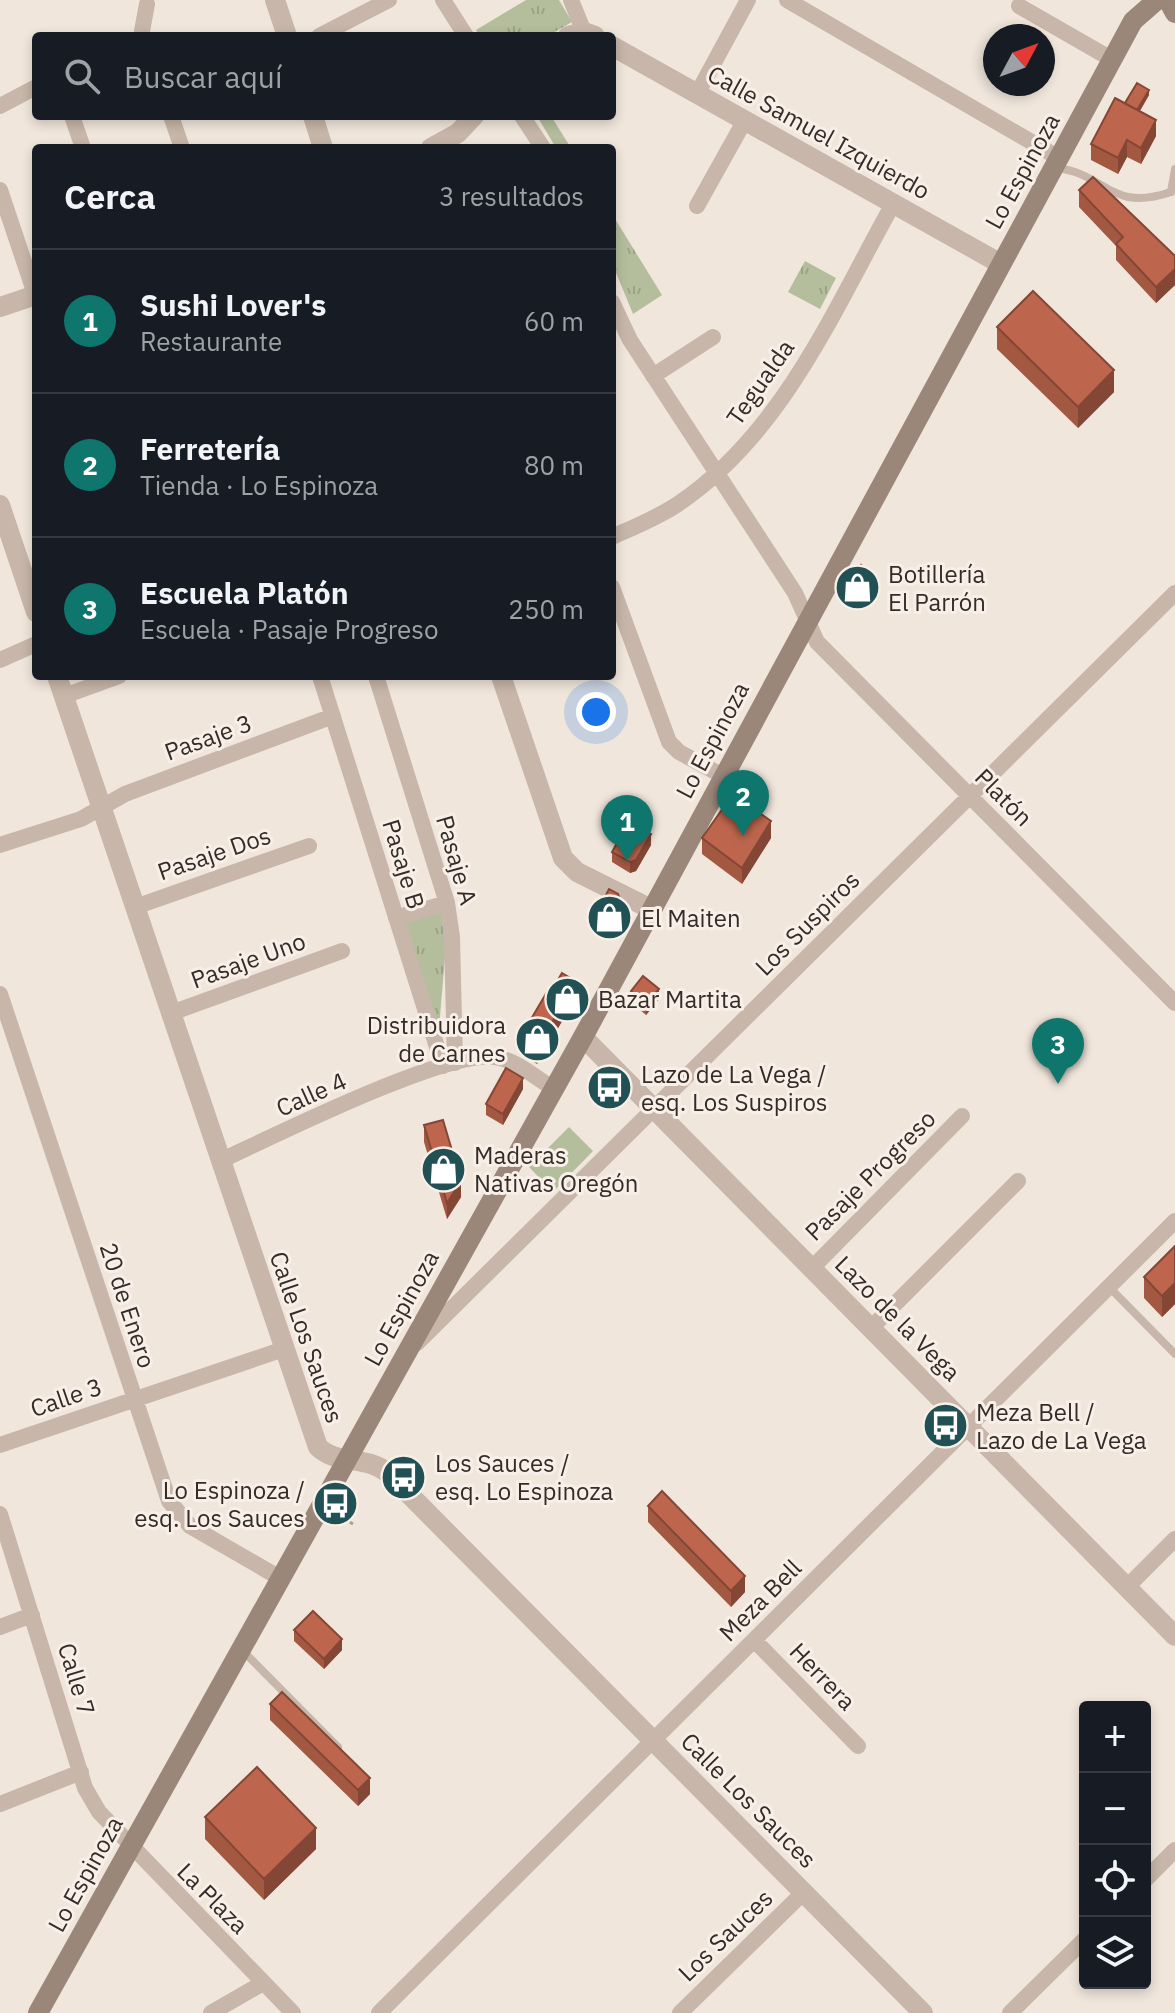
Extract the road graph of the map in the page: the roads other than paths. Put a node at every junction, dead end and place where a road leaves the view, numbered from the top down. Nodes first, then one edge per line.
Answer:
1 (275, 0) edge
2 (389, 0) edge
3 (443, 0) edge
4 (571, 0) edge
5 (748, 0) edge
6 (787, 0) edge
7 (1157, 0) edge
8 (1168, 0) edge
9 (147, 4) dead end
10 (1019, 6) dead end
11 (1175, 13) edge
12 (140, 32) edge
13 (286, 32) edge
14 (327, 32) edge
15 (463, 32) edge
16 (581, 32) edge
17 (616, 48) edge
18 (1113, 60) junction
19 (32, 89) edge
20 (697, 94) junction
21 (0, 106) edge
22 (73, 120) edge
23 (172, 120) edge
24 (314, 120) edge
25 (470, 120) edge
26 (525, 120) edge
27 (745, 120) junction
28 (82, 144) edge
29 (181, 144) edge
30 (322, 144) edge
31 (438, 144) edge
32 (540, 144) edge
33 (1056, 163) junction
34 (1175, 169) edge
35 (0, 190) edge
36 (1173, 194) edge
37 (893, 204) junction
38 (697, 206) dead end
39 (1001, 264) junction
40 (32, 284) edge
41 (32, 297) edge
42 (0, 307) edge
43 (616, 311) edge
44 (713, 337) dead end
45 (653, 376) junction
46 (716, 472) junction
47 (1, 512) edge
48 (616, 535) edge
49 (1175, 593) edge
50 (616, 598) edge
51 (32, 601) edge
52 (807, 620) junction
53 (32, 646) edge
54 (0, 660) edge
55 (96, 680) edge
56 (321, 680) edge
57 (377, 680) edge
58 (502, 680) edge
59 (61, 686) edge
60 (333, 716) junction
61 (723, 776) junction
62 (970, 796) junction
63 (102, 807) junction
64 (0, 845) edge
65 (309, 846) dead end
66 (447, 903) junction
67 (135, 907) junction
68 (651, 909) junction
69 (396, 918) junction
70 (342, 951) dead end
71 (0, 994) edge
72 (1175, 1003) edge
73 (171, 1013) junction
74 (583, 1037) junction
75 (449, 1064) junction
76 (554, 1089) junction
77 (654, 1108) junction
78 (962, 1116) dead end
79 (220, 1161) junction
80 (1018, 1181) dead end
81 (1175, 1221) edge
82 (812, 1268) junction
83 (1109, 1287) junction
84 (871, 1328) junction
85 (284, 1349) junction
86 (1175, 1354) edge
87 (405, 1355) junction
88 (134, 1400) junction
89 (969, 1426) junction
90 (0, 1445) edge
91 (347, 1459) junction
92 (0, 1514) edge
93 (1175, 1539) edge
94 (280, 1578) junction
95 (1127, 1587) junction
96 (32, 1615) junction
97 (0, 1627) edge
98 (1175, 1636) edge
99 (754, 1640) junction
100 (241, 1648) junction
101 (654, 1740) junction
102 (858, 1746) dead end
103 (345, 1754) edge
104 (81, 1772) junction
105 (0, 1804) edge
106 (129, 1847) junction
107 (1175, 1850) edge
108 (1151, 1874) edge
109 (804, 1892) junction
110 (1079, 1945) edge
111 (263, 1983) junction
112 (38, 2013) edge
113 (211, 2013) edge
114 (293, 2013) edge
115 (379, 2013) edge
116 (680, 2013) edge
117 (923, 2013) edge
118 (1010, 2013) edge

1 - 13 street
2 - 14 street
3 - 15 street
4 - 16 street
5 - 20 street
6 - 33 street
7 - 18 main road, Lo Espinoza
8 - 11 main road
9 - 12 street
10 - 18 street
17 - 20 street, Calle Samuel Izquierdo
18 - 33 main road, Lo Espinoza
19 - 21 street
20 - 27 street, Calle Samuel Izquierdo
22 - 28 street
23 - 29 street
24 - 30 street
25 - 31 street
26 - 32 street
27 - 37 street, Calle Samuel Izquierdo
27 - 38 street
33 - 36 lane
33 - 39 main road, Lo Espinoza
34 - 36 lane
35 - 40 street
37 - 39 street, Calle Samuel Izquierdo
37 - 46 street, Tegualda
39 - 52 main road, Lo Espinoza
41 - 42 street
43 - 45 street, Platón
44 - 45 street
45 - 46 street, Platón
46 - 48 street, Tegualda
46 - 52 street, Platón
47 - 51 street
49 - 62 street, Los Suspiros
50 - 61 street
52 - 61 main road, Lo Espinoza
52 - 62 street, Platón
53 - 54 street
55 - 59 street
56 - 60 street, Pasaje B
57 - 66 street, Pasaje A
58 - 68 street
59 - 63 street, Calle Los Sauces
60 - 63 street, Pasaje 3
60 - 69 street, Pasaje B
61 - 68 main road, Lo Espinoza
62 - 72 street, Platón
62 - 77 street, Los Suspiros
63 - 64 street, Pasaje 3
63 - 67 street, Calle Los Sauces
65 - 67 street, Pasaje Dos
66 - 69 street
66 - 75 street, Pasaje A
67 - 73 street, Calle Los Sauces
68 - 74 main road, Lo Espinoza
69 - 75 street, Pasaje B
70 - 73 street, Pasaje Uno
71 - 88 street, 20 de Enero
73 - 79 street, Calle Los Sauces
74 - 76 main road, Lo Espinoza
74 - 77 street, Lazo de la Vega
75 - 76 street, Calle 4
75 - 79 street, Calle 4
76 - 87 main road, Lo Espinoza
77 - 82 street, Lazo de la Vega
77 - 87 street, Los Suspiros
78 - 82 street, Pasaje Progreso
79 - 85 street, Calle Los Sauces
80 - 84 street
81 - 83 street, Meza Bell
82 - 84 street, Lazo de la Vega
83 - 86 lane
83 - 89 street, Meza Bell
84 - 89 street, Lazo de la Vega
85 - 88 street, Calle 3
85 - 91 street, Calle Los Sauces
87 - 91 main road, Lo Espinoza
88 - 90 street, Calle 3
88 - 94 street, 20 de Enero
89 - 95 street, Lazo de la Vega
89 - 99 street, Meza Bell
91 - 94 main road, Lo Espinoza
91 - 101 street, Calle Los Sauces
92 - 96 street, Calle 7
93 - 95 street
94 - 100 main road, Lo Espinoza
95 - 98 street, Lazo de la Vega
96 - 97 street
96 - 104 street, Calle 7
99 - 101 street, Meza Bell
99 - 102 street, Herrera
100 - 103 lane
100 - 106 main road, Lo Espinoza
101 - 109 street, Calle Los Sauces
101 - 115 street, Meza Bell
104 - 105 street
104 - 106 street, Calle 7
106 - 111 street, La Plaza
106 - 112 main road, Lo Espinoza
107 - 108 street
109 - 116 street, Los Sauces
109 - 117 street, Calle Los Sauces
110 - 118 street
111 - 113 street
111 - 114 street, La Plaza

